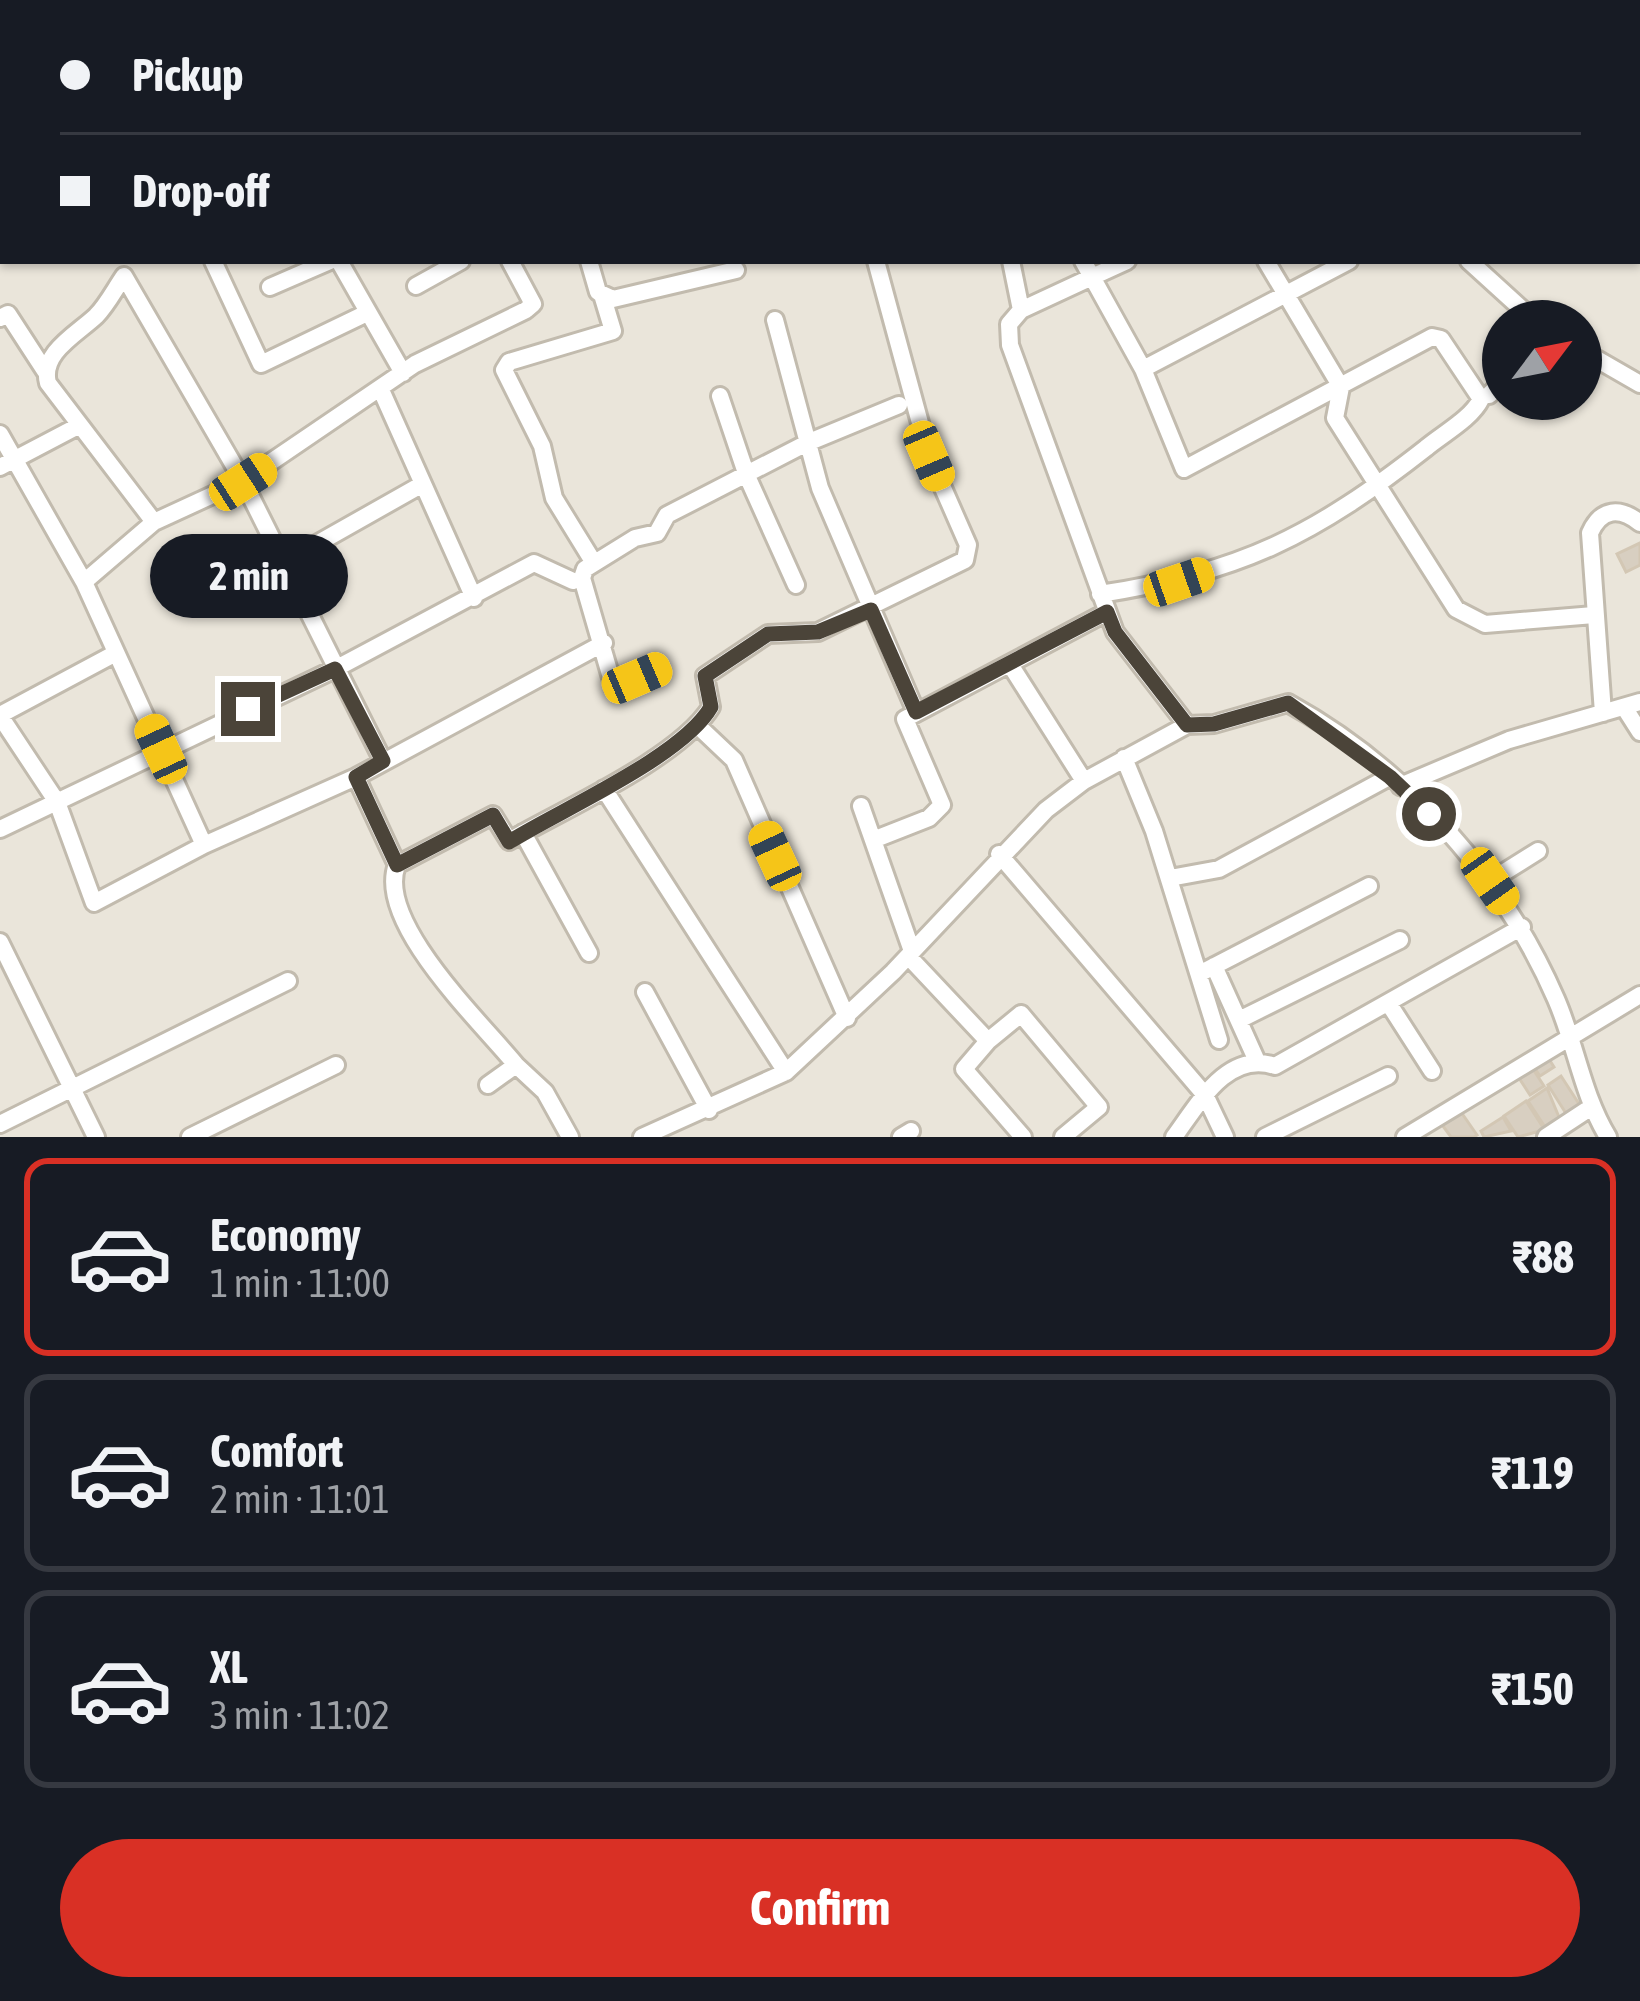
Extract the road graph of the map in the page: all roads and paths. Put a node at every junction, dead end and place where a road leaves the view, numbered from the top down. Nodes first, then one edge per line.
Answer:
1 (214, 264) edge
2 (328, 264) edge
3 (337, 264) edge
4 (456, 264) edge
5 (511, 264) edge
6 (590, 264) edge
7 (877, 264) edge
8 (1012, 264) edge
9 (1268, 264) edge
10 (1344, 264) edge
11 (1472, 264) edge
12 (1087, 269) edge
13 (736, 270) dead end
14 (416, 286) dead end
15 (270, 287) dead end
16 (1286, 296) junction
17 (603, 298) junction
18 (1512, 300) edge
19 (1021, 310) junction
20 (367, 313) junction
21 (0, 317) edge
22 (775, 320) dead end
23 (1602, 362) edge
24 (1143, 369) junction
25 (45, 371) junction
26 (404, 373) junction
27 (1640, 384) edge
28 (1341, 386) junction
29 (381, 390) junction
30 (720, 396) dead end
31 (899, 405) dead end
32 (80, 425) junction
33 (0, 434) edge
34 (807, 442) junction
35 (7, 463) edge
36 (748, 476) junction
37 (243, 482) junction
38 (421, 485) junction
39 (1377, 486) junction
40 (154, 522) junction
41 (1640, 523) edge
42 (594, 562) junction
43 (283, 563) junction
44 (573, 581) dead end
45 (84, 582) junction
46 (796, 585) dead end
47 (1100, 594) junction
48 (474, 598) junction
49 (871, 610) junction
50 (1107, 612) junction
51 (1594, 615) junction
52 (604, 643) junction
53 (116, 653) junction
54 (1011, 665) junction
55 (659, 668) dead end
56 (335, 669) junction
57 (1632, 704) edge
58 (916, 712) junction
59 (1603, 713) junction
60 (0, 716) edge
61 (697, 725) junction
62 (1187, 725) junction
63 (1640, 732) edge
64 (161, 749) junction
65 (1124, 758) junction
66 (383, 761) junction
67 (356, 777) junction
68 (1084, 781) junction
69 (1395, 781) junction
70 (604, 789) junction
71 (57, 802) junction
72 (861, 806) dead end
73 (0, 829) edge
74 (523, 833) junction
75 (873, 840) junction
76 (204, 845) junction
77 (1538, 851) dead end
78 (999, 854) junction
79 (397, 865) junction
80 (1170, 878) junction
81 (1490, 881) junction
82 (1369, 886) dead end
83 (1522, 927) junction
84 (1400, 940) dead end
85 (0, 942) edge
86 (590, 953) dead end
87 (910, 953) junction
88 (1206, 970) junction
89 (288, 981) dead end
90 (645, 992) dead end
91 (1640, 994) edge
92 (1390, 1004) junction
93 (847, 1018) junction
94 (1239, 1020) junction
95 (1572, 1037) junction
96 (1219, 1040) dead end
97 (988, 1041) junction
98 (1256, 1059) junction
99 (336, 1065) dead end
100 (516, 1065) junction
101 (1432, 1071) dead end
102 (786, 1072) junction
103 (1388, 1076) dead end
104 (488, 1085) dead end
105 (75, 1088) junction
106 (1205, 1095) junction
107 (1590, 1108) junction
108 (710, 1110) junction
109 (0, 1124) edge
110 (96, 1137) edge
111 (190, 1137) edge
112 (571, 1137) edge
113 (642, 1137) edge
114 (1023, 1137) edge
115 (1063, 1137) edge
116 (1174, 1137) edge
117 (1226, 1137) edge
118 (1265, 1137) edge
119 (1405, 1137) edge
120 (1546, 1137) edge
121 (1607, 1137) edge

1 - 20 street
2 - 15 street
3 - 20 street
4 - 14 street
5 - 26 street
6 - 17 street
7 - 49 street
8 - 19 street
9 - 16 street
10 - 16 street
11 - 18 street
12 - 19 street
12 - 24 street
13 - 17 street
16 - 24 street
16 - 28 street
17 - 42 street
19 - 47 street
20 - 26 street
21 - 25 street
22 - 34 street
23 - 27 street
24 - 28 street
25 - 32 street
25 - 37 street
26 - 29 street
28 - 39 street
28 - 39 street
29 - 37 street
29 - 38 street
30 - 36 street
31 - 34 street
32 - 35 street
32 - 40 street
33 - 35 street
34 - 36 street
34 - 49 street
35 - 45 street
36 - 42 street
36 - 46 street
37 - 40 street
37 - 43 street
38 - 43 street
38 - 48 street
39 - 47 street
39 - 51 street
40 - 45 street
41 - 51 street
42 - 52 street
43 - 56 street
44 - 48 street
45 - 53 street
47 - 50 street
48 - 56 street
49 - 58 street
49 - 61 street
50 - 54 street
50 - 62 street
51 - 59 street
52 - 55 street
52 - 66 street
53 - 60 street
53 - 64 street
54 - 58 street
54 - 68 street
56 - 64 street
56 - 66 street
57 - 59 street
57 - 63 street
58 - 75 street
59 - 69 street
60 - 71 street
61 - 70 street
61 - 93 street
62 - 65 street
62 - 69 street
64 - 71 street
64 - 76 street
65 - 68 street
65 - 80 street
66 - 67 street
67 - 76 street
67 - 79 street
68 - 78 street
69 - 80 street
69 - 81 street
70 - 74 street
70 - 102 street
71 - 73 street
71 - 76 street
72 - 75 street
74 - 79 street
74 - 86 street
75 - 87 street
77 - 81 street
78 - 87 street
78 - 106 street
79 - 100 street
80 - 88 street
81 - 83 street
82 - 88 street
83 - 92 street
83 - 95 street
84 - 94 street
85 - 105 street
87 - 93 street
87 - 97 street
88 - 94 street
88 - 96 street
89 - 105 street
90 - 108 street
91 - 95 street
92 - 98 street
92 - 101 street
93 - 102 street
94 - 98 street
95 - 107 street
95 - 119 street
97 - 114 street
97 - 115 street
98 - 106 street
99 - 111 street
100 - 104 street
100 - 112 street
102 - 108 street
103 - 118 street
105 - 109 street
105 - 110 street
106 - 116 street
106 - 117 street
107 - 120 street
107 - 121 street
108 - 113 street

